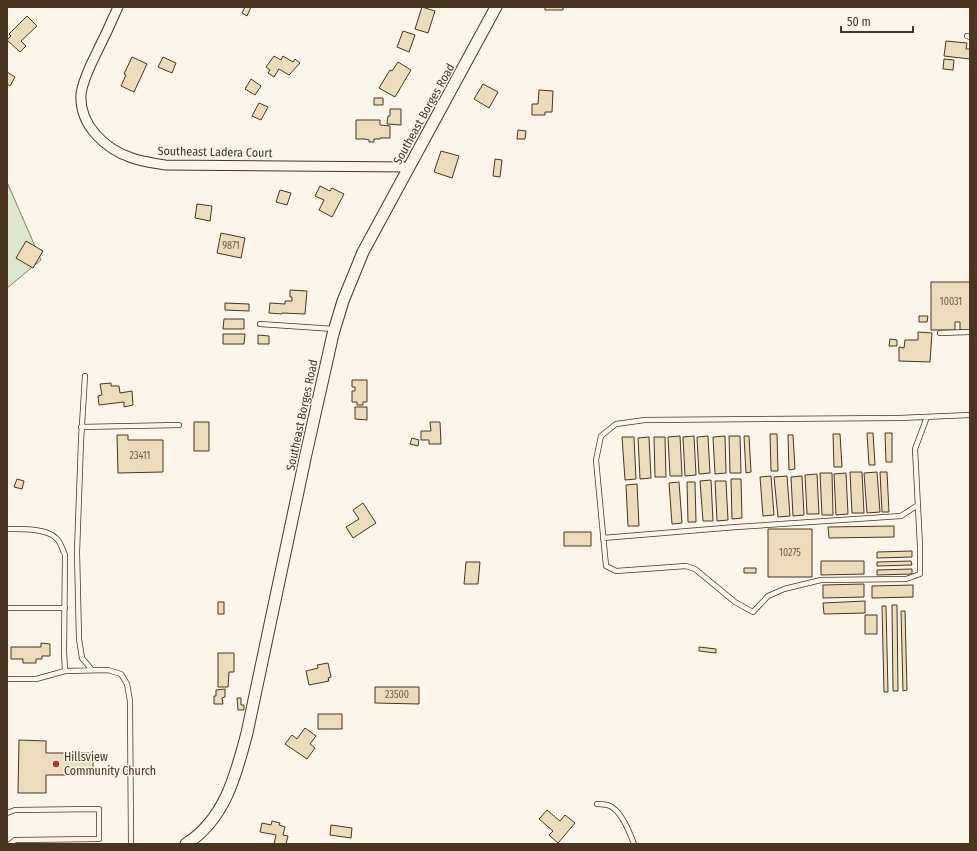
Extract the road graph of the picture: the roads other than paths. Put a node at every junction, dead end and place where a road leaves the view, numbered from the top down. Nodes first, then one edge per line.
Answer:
1 (118, 7) edge
2 (496, 7) edge
3 (409, 167) junction
4 (260, 324) dead end
5 (334, 329) junction
6 (970, 332) edge
7 (940, 333) dead end
8 (85, 376) dead end
9 (970, 415) edge
10 (927, 417) junction
11 (179, 425) dead end
12 (81, 428) junction
13 (918, 505) junction
14 (7, 529) edge
15 (603, 538) junction
16 (7, 608) edge
17 (65, 608) junction
18 (92, 670) junction
19 (65, 671) junction
20 (7, 680) edge
21 (597, 804) dead end
22 (7, 813) edge
23 (10, 844) edge
24 (131, 844) edge
25 (186, 844) edge
26 (634, 844) edge

1 - 3 street, Southeast Ladera Court
2 - 3 street, Southeast Borges Road
3 - 5 street, Southeast Borges Road
4 - 5 lane
5 - 25 street, Southeast Borges Road
6 - 7 lane
8 - 12 lane
9 - 10 lane
10 - 13 lane
10 - 15 lane
11 - 12 lane
12 - 18 lane
13 - 15 lane
13 - 15 lane
14 - 17 lane
16 - 17 lane
17 - 19 lane
18 - 19 lane
18 - 24 lane
19 - 20 lane
21 - 26 lane
22 - 23 lane

